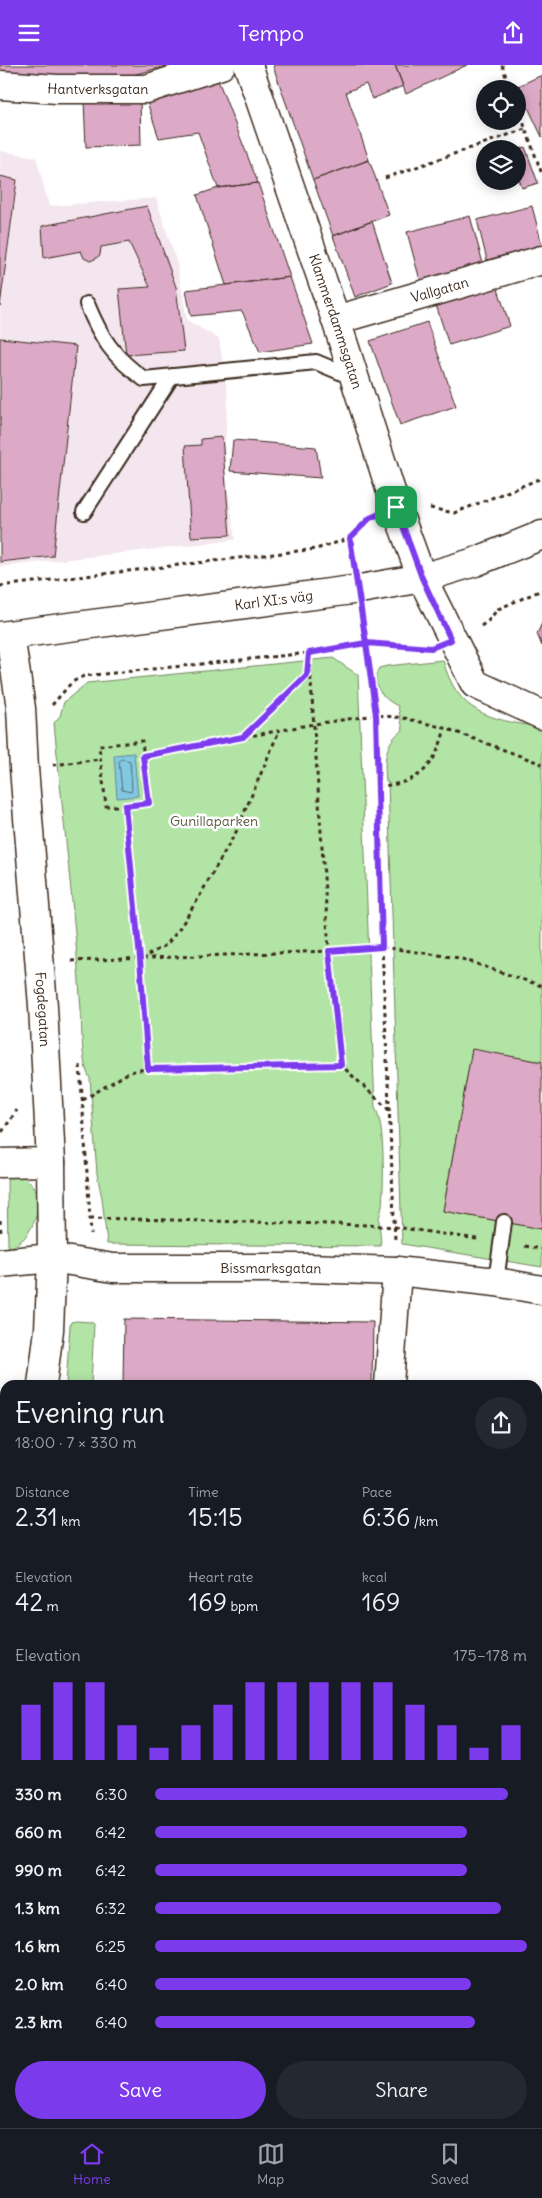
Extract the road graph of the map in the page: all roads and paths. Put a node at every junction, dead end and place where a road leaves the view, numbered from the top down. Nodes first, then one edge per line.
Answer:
1 (221, 65) edge
2 (248, 65) edge
3 (502, 65) edge
4 (507, 80) edge
5 (0, 85) edge
6 (522, 130) edge
7 (525, 130) edge
8 (542, 173) edge
9 (385, 178) dead end
10 (542, 260) edge
11 (87, 304) dead end
12 (336, 321) junction
13 (172, 376) junction
14 (354, 377) junction
15 (542, 478) edge
16 (396, 507) junction
17 (84, 512) dead end
18 (542, 535) edge
19 (350, 538) junction
20 (422, 578) junction
21 (0, 586) edge
22 (360, 589) junction
23 (542, 590) edge
24 (5, 635) edge
25 (451, 640) junction
26 (366, 643) junction
27 (309, 653) junction
28 (21, 709) junction
29 (376, 715) junction
30 (542, 715) edge
31 (314, 724) junction
32 (446, 728) junction
33 (279, 731) junction
34 (243, 737) junction
35 (143, 756) junction
36 (101, 759) junction
37 (542, 764) edge
38 (50, 765) dead end
39 (378, 786) junction
40 (125, 806) junction
41 (382, 947) junction
42 (329, 951) junction
43 (140, 959) junction
44 (70, 961) dead end
45 (542, 986) edge
46 (341, 1065) junction
47 (148, 1069) junction
48 (83, 1100) dead end
49 (391, 1112) junction
50 (51, 1162) junction
51 (0, 1163) edge
52 (90, 1218) dead end
53 (504, 1222) dead end
54 (395, 1227) junction
55 (500, 1242) junction
56 (542, 1249) edge
57 (52, 1258) junction
58 (0, 1263) edge
59 (397, 1271) junction
60 (496, 1282) junction
61 (542, 1290) edge
62 (43, 1380) edge
63 (388, 1380) edge

1 - 5 street, Hantverksgatan
2 - 12 street, Klammerdammsgatan
3 - 4 path
6 - 9 path
7 - 8 path
10 - 12 street, Vallgatan
11 - 13 lane
12 - 14 street, Klammerdammsgatan
13 - 14 lane
13 - 17 lane
14 - 16 street, Klammerdammsgatan
15 - 16 path
16 - 19 path
16 - 20 street, Klammerdammsgatan
18 - 20 street, Karl XI:s väg
19 - 21 path
19 - 22 path
20 - 22 street, Karl XI:s väg
20 - 25 street, Klammerdammsgatan
22 - 24 street, Karl XI:s väg
22 - 26 path
23 - 25 path
24 - 28 street, Fogdegatan
25 - 26 path
25 - 30 street, Klammerdammsgatan
26 - 27 path
26 - 29 path
27 - 28 path
27 - 31 path
27 - 34 path
28 - 50 street, Fogdegatan
29 - 31 path
29 - 32 path
29 - 39 path
31 - 33 path
31 - 42 path
32 - 37 path
32 - 39 path
33 - 34 path
33 - 43 path
34 - 35 path
35 - 36 path
35 - 40 path
36 - 38 path
36 - 40 path
39 - 41 path
40 - 43 path
41 - 42 path
41 - 45 path
41 - 49 path
42 - 43 path
42 - 46 path
43 - 44 path
43 - 47 path
46 - 47 path
46 - 49 path
47 - 48 path
49 - 54 path
50 - 51 street
50 - 57 street, Fogdegatan
52 - 54 path
53 - 55 lane
54 - 55 path
54 - 59 path
55 - 56 path
55 - 60 lane
57 - 58 street, Bissmarksgatan
57 - 59 street, Bissmarksgatan
57 - 62 street, Fogdegatan
59 - 60 street, Bissmarksgatan
59 - 63 street
60 - 61 street, Bissmarksgatan

